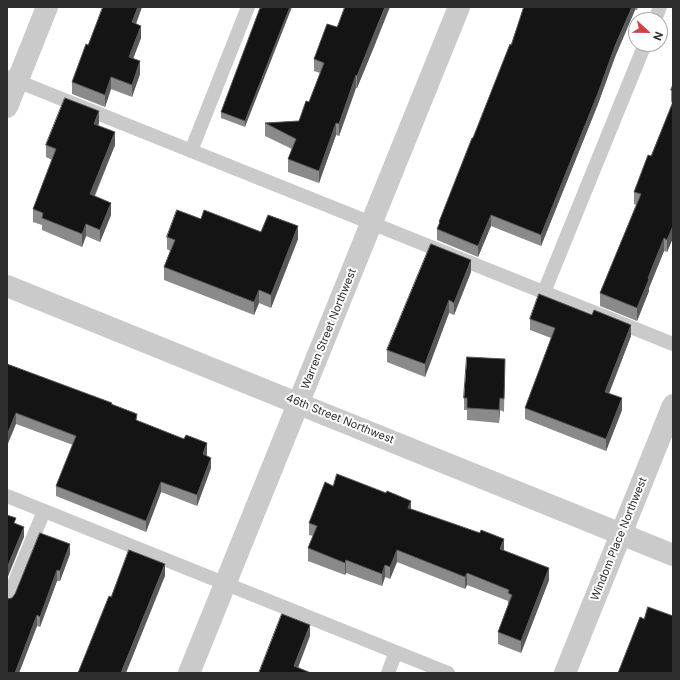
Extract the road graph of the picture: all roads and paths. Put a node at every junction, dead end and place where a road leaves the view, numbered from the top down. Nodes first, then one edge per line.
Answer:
1 (47, 7) edge
2 (248, 7) edge
3 (459, 7) edge
4 (642, 52) edge
5 (12, 79) edge
6 (7, 107) edge
7 (191, 150) junction
8 (372, 223) junction
9 (7, 286) edge
10 (544, 292) junction
11 (673, 344) edge
12 (299, 403) junction
13 (673, 405) edge
14 (7, 496) edge
15 (44, 511) junction
16 (621, 534) junction
17 (673, 555) edge
18 (226, 584) junction
19 (7, 601) edge
20 (396, 652) junction
21 (189, 673) edge
22 (388, 673) edge
23 (448, 673) edge
24 (565, 673) edge

1 - 5 street
2 - 7 lane
3 - 8 street, Warren Street Northwest
4 - 10 lane
5 - 6 street
5 - 7 lane
7 - 8 lane
8 - 10 lane
8 - 12 street, Warren Street Northwest
9 - 12 street, 46th Street Northwest
10 - 11 lane
12 - 16 street, 46th Street Northwest
12 - 18 street, Warren Street Northwest
13 - 16 street, Windom Place Northwest
14 - 15 lane
15 - 18 lane
15 - 19 lane
16 - 17 street, 46th Street Northwest
16 - 24 street, Windom Place Northwest
18 - 20 lane
18 - 21 street, Warren Street Northwest
20 - 22 lane
20 - 23 lane

